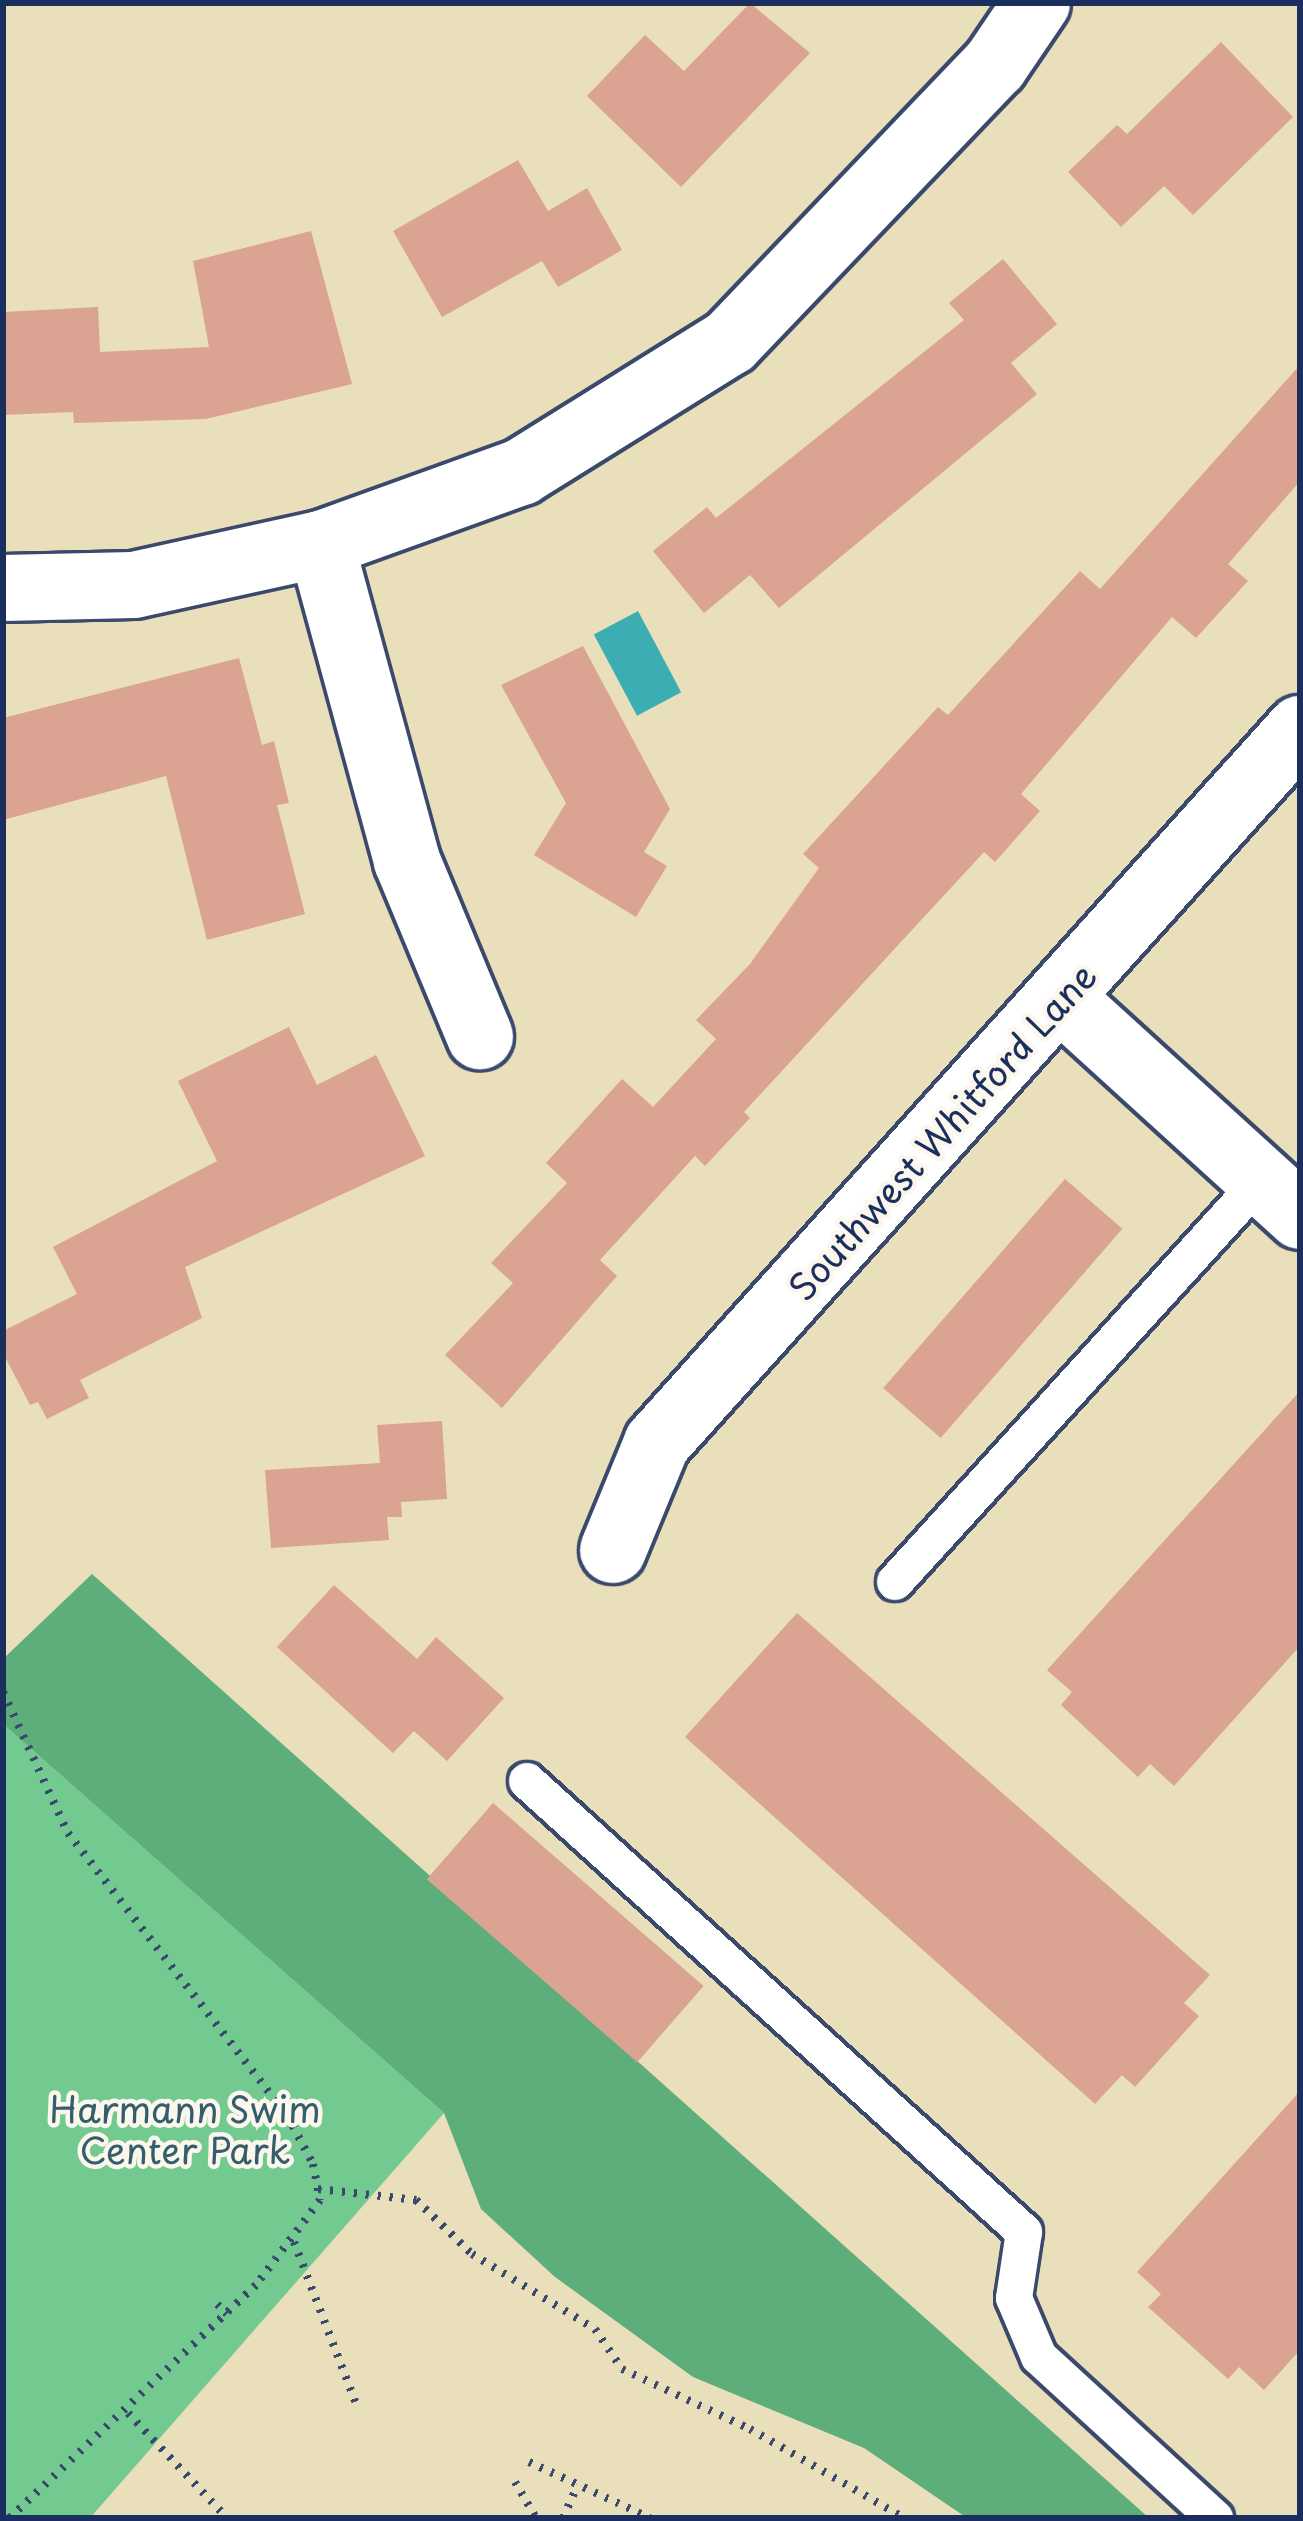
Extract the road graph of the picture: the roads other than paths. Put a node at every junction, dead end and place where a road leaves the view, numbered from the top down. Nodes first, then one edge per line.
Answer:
1 (1037, 3) edge
2 (321, 544) junction
3 (3, 588) edge
4 (1300, 729) edge
5 (1063, 1000) junction
6 (480, 1036) dead end
7 (1281, 1198) edge
8 (613, 1550) dead end
9 (896, 1582) dead end
10 (527, 1780) dead end
11 (1215, 2518) edge

1 - 2 street
2 - 3 street
2 - 6 street
4 - 5 street, Southwest Whitford Lane
5 - 7 street
5 - 8 street, Southwest Whitford Lane
7 - 9 lane
10 - 11 lane

